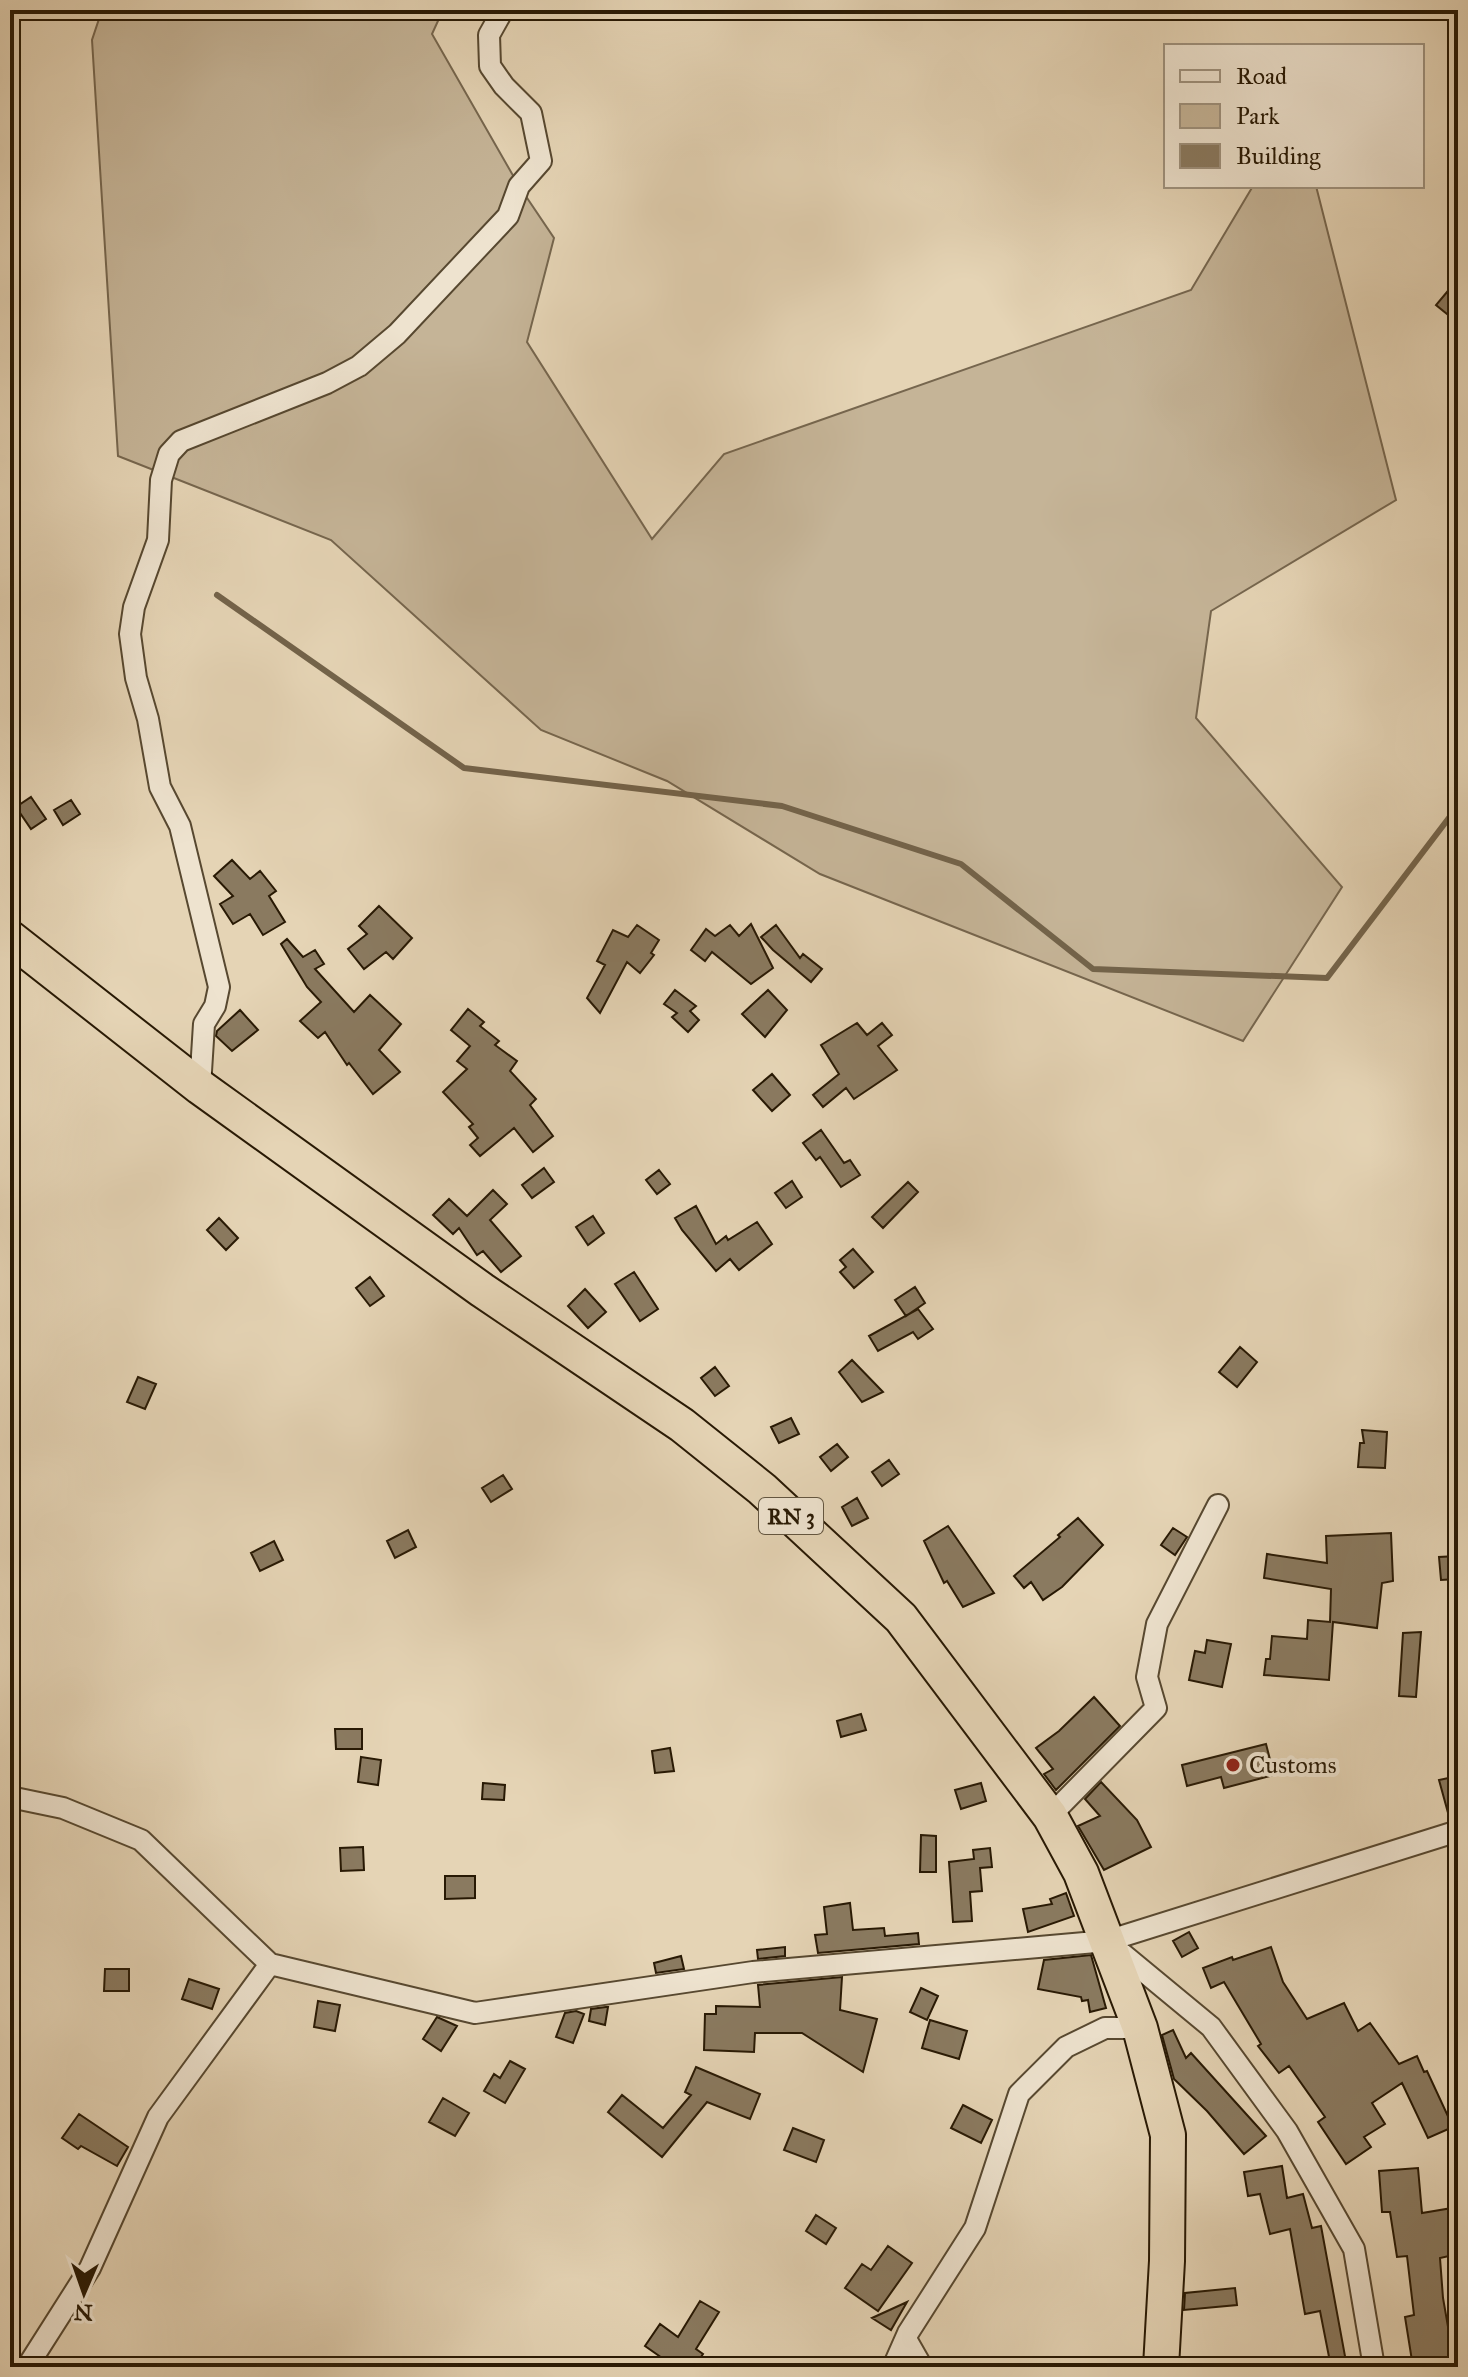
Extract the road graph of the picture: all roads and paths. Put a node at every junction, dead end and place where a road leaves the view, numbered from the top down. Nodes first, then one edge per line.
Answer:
1 (503, 10) edge
2 (10, 938) edge
3 (200, 1087) junction
4 (1218, 1505) dead end
5 (10, 1797) edge
6 (1050, 1816) junction
7 (1458, 1831) edge
8 (1107, 1941) junction
9 (270, 1964) junction
10 (1140, 2028) junction
11 (908, 2333) junction
12 (27, 2367) edge
13 (893, 2367) edge
14 (922, 2367) edge
15 (1161, 2367) edge
16 (1374, 2367) edge

1 - 3 street
2 - 3 highway, RN 3
3 - 6 highway, RN 3
4 - 6 street
5 - 9 street
6 - 8 highway, RN 3
7 - 8 street
8 - 9 street
8 - 10 highway, RN 3
8 - 16 street
9 - 12 street
10 - 11 street
10 - 15 highway, RN 3
11 - 13 street
11 - 14 street

